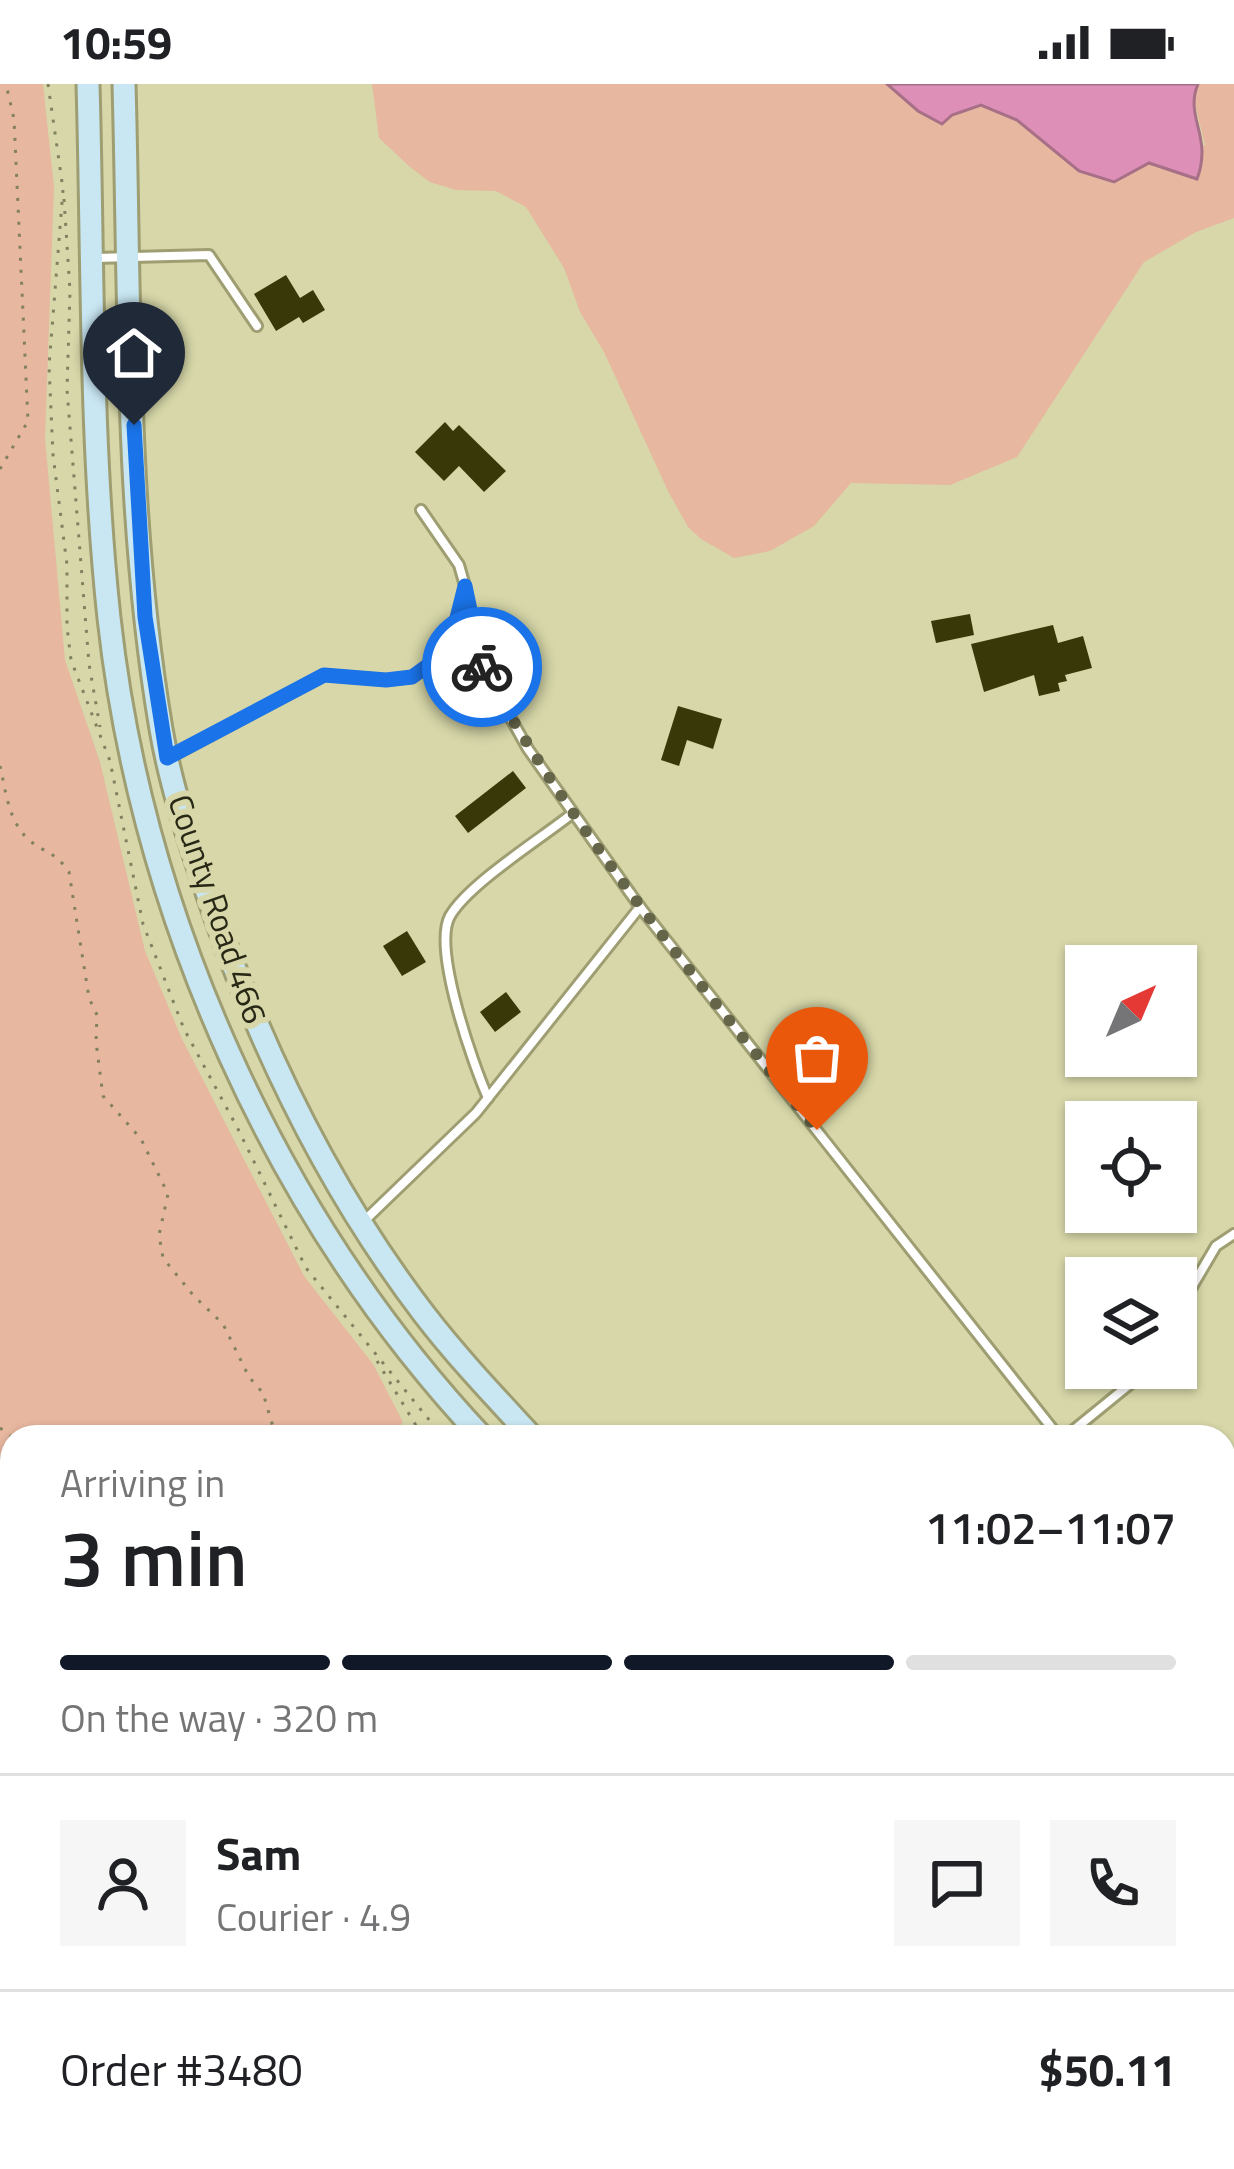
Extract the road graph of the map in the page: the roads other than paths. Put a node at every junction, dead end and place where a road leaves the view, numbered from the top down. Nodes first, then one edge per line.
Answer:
1 (88, 84) edge
2 (124, 84) edge
3 (93, 258) junction
4 (129, 259) junction
5 (257, 326) dead end
6 (421, 510) dead end
7 (465, 586) junction
8 (167, 758) junction
9 (573, 813) junction
10 (640, 907) junction
11 (488, 1098) junction
12 (311, 1205) junction
13 (362, 1223) junction
14 (1234, 1234) edge
15 (1197, 1278) edge
16 (1123, 1389) edge
17 (472, 1425) edge
18 (522, 1425) edge
19 (1052, 1425) edge
20 (1077, 1425) edge

1 - 3 main road, County Road 466
2 - 4 main road, County Road 466
3 - 4 lane
3 - 12 main road, County Road 466
4 - 5 lane
4 - 8 main road, County Road 466
6 - 7 lane
7 - 8 lane
7 - 9 lane
8 - 13 main road, County Road 466
9 - 10 lane
9 - 11 lane
10 - 11 lane
10 - 19 lane
11 - 13 lane
12 - 13 main road
12 - 17 main road, County Road 466
13 - 18 main road, County Road 466
14 - 15 lane
16 - 20 lane

